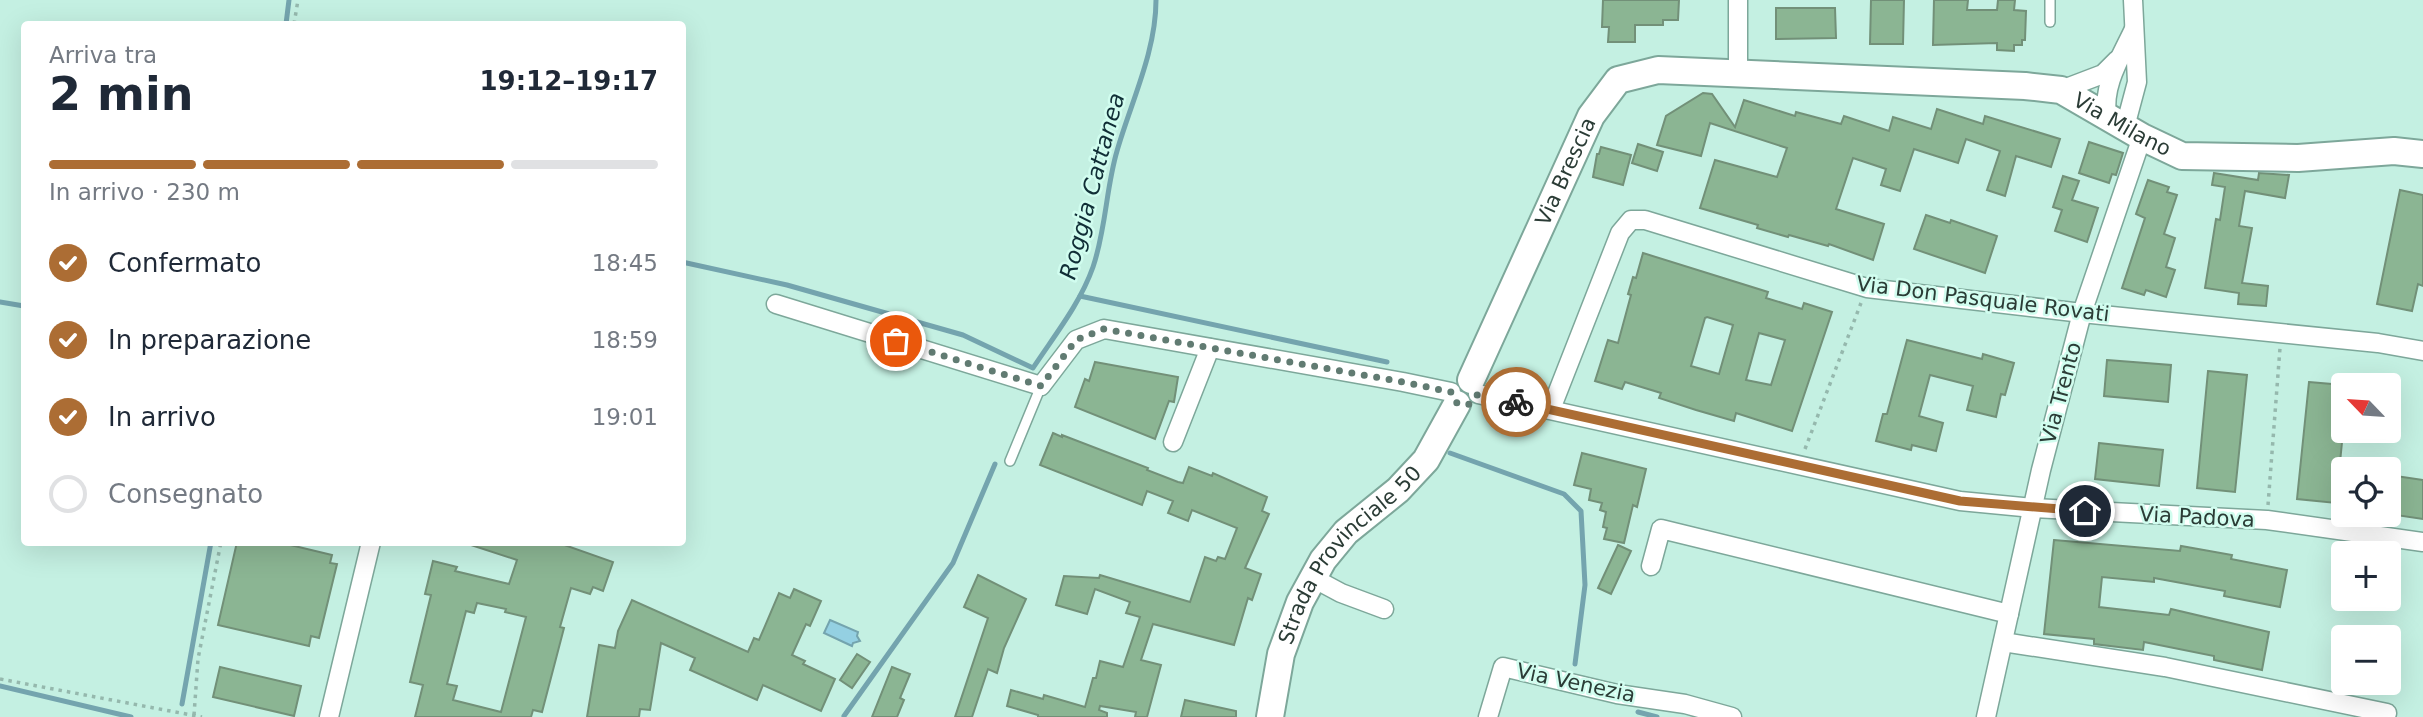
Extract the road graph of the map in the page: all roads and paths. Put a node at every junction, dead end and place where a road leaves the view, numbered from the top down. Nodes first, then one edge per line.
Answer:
1 (298, 0) edge
2 (1738, 0) edge
3 (2050, 0) edge
4 (2133, 0) edge
5 (295, 21) edge
6 (2050, 22) dead end
7 (2135, 26) junction
8 (2119, 58) junction
9 (1738, 72) junction
10 (2062, 90) junction
11 (2125, 127) junction
12 (2423, 154) edge
13 (1867, 288) junction
14 (776, 304) dead end
15 (2082, 313) junction
16 (2282, 332) junction
17 (1210, 348) junction
18 (2423, 351) edge
19 (1041, 386) junction
20 (1464, 393) junction
21 (1551, 410) junction
22 (1173, 442) dead end
23 (1010, 461) dead end
24 (1799, 466) junction
25 (2033, 508) junction
26 (2267, 520) junction
27 (2423, 542) edge
28 (220, 546) edge
29 (370, 546) edge
30 (1651, 566) dead end
31 (1313, 578) junction
32 (1384, 610) dead end
33 (2009, 614) junction
34 (2003, 642) junction
35 (0, 679) edge
36 (2387, 713) dead end
37 (194, 715) edge
38 (202, 717) edge
39 (329, 717) edge
40 (1270, 717) edge
41 (1488, 717) edge
42 (1732, 717) edge
43 (1986, 717) edge

1 - 5 path
2 - 9 street
3 - 6 lane
4 - 7 street
7 - 8 street
7 - 11 street
8 - 10 street
8 - 11 street
9 - 10 street, Via Milano
9 - 20 street, Via Brescia
10 - 11 street, Via Milano
11 - 12 street, Via Milano
11 - 15 street, Via Trento
13 - 15 street, Via Don Pasquale Rovati
13 - 21 street, Via Don Pasquale Rovati
13 - 24 path
14 - 19 street
15 - 16 street, Via Don Pasquale Rovati
15 - 25 street, Via Trento
16 - 18 street, Via Don Pasquale Rovati
16 - 26 path
17 - 19 street
17 - 20 street
17 - 22 street
19 - 23 lane
20 - 21 street, Via Padova
20 - 31 street, Strada Provinciale 50
21 - 24 street, Via Padova
24 - 25 street, Via Padova
25 - 26 street, Via Padova
25 - 33 street, Via Trento
26 - 27 street, Via Padova
28 - 37 path
29 - 39 street
30 - 33 street
31 - 32 street
31 - 40 street, Strada Provinciale 50
33 - 34 street, Via Trento
34 - 36 street
34 - 43 street, Via Trento
35 - 37 path
37 - 38 path
41 - 42 street, Via Venezia

